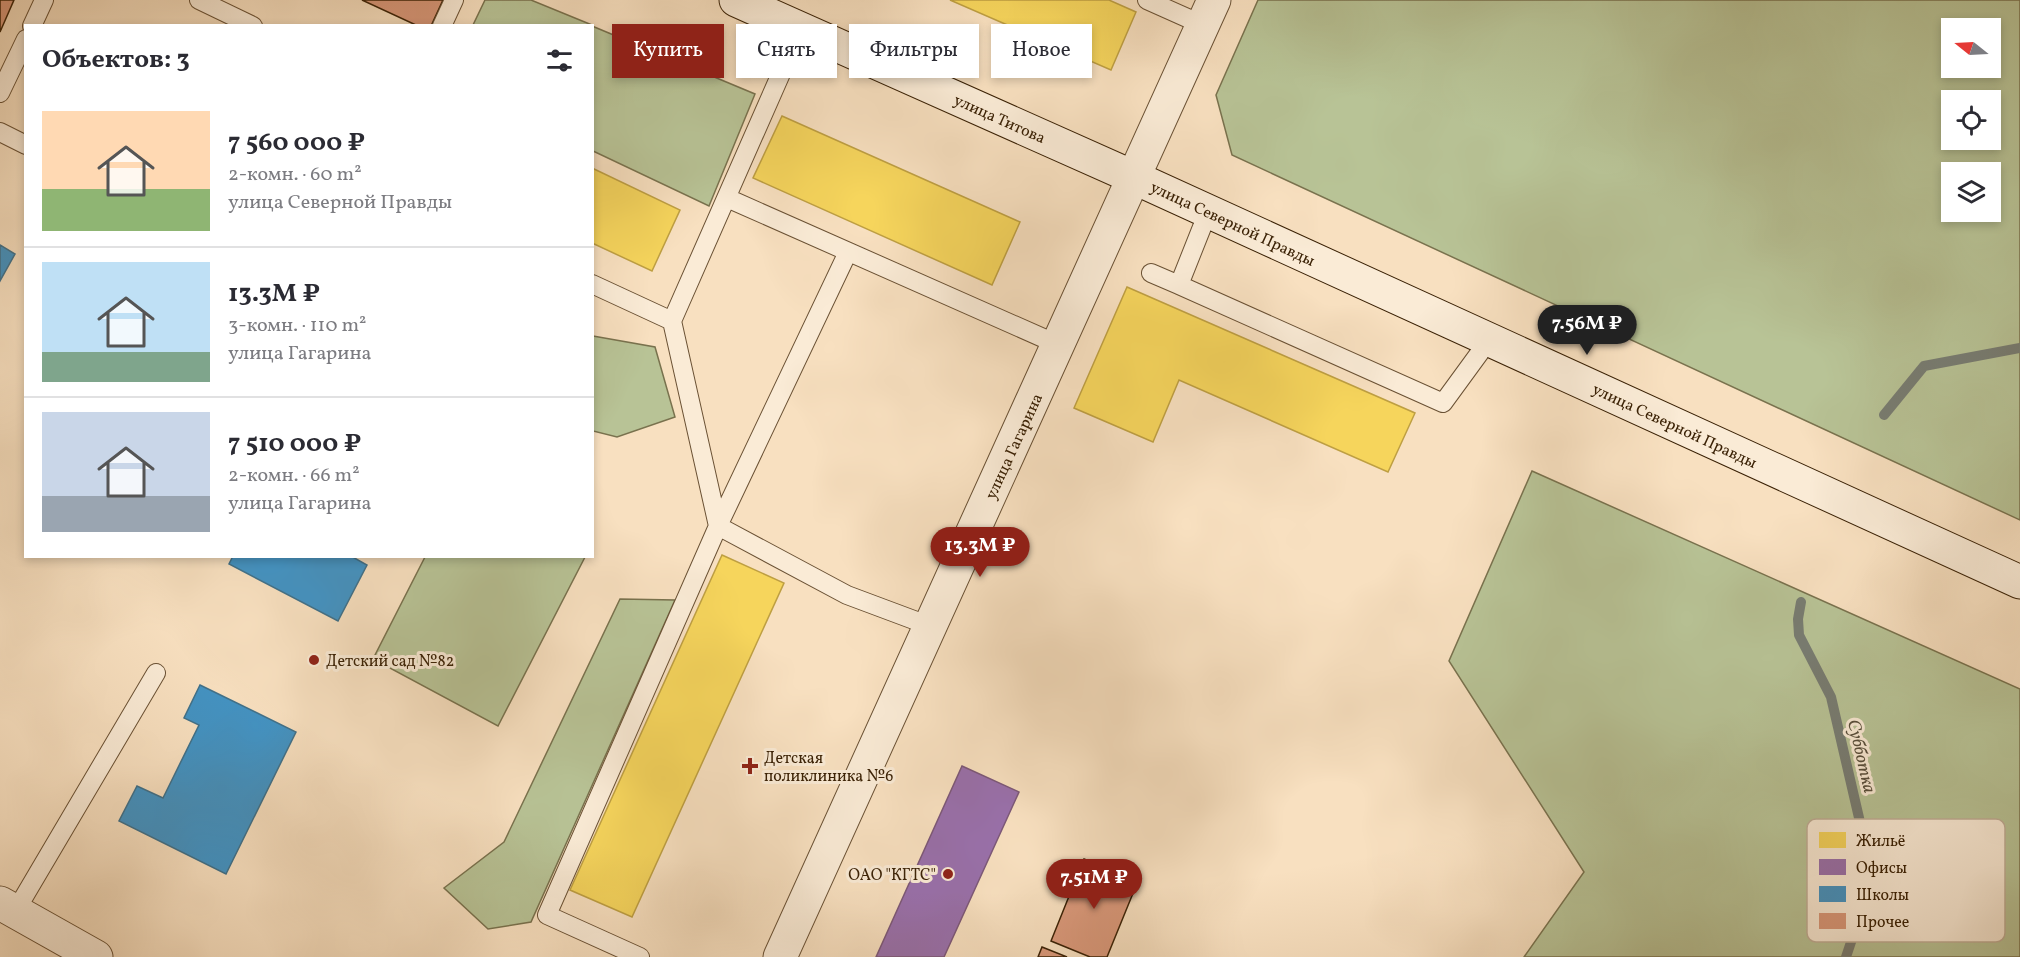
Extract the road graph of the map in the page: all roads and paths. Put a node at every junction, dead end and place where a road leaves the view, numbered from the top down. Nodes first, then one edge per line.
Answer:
1 (44, 0) edge
2 (199, 0) edge
3 (454, 0) edge
4 (735, 0) edge
5 (1147, 0) edge
6 (1208, 13) edge
7 (33, 24) edge
8 (249, 24) edge
9 (443, 24) edge
10 (792, 24) edge
11 (24, 43) edge
12 (837, 44) edge
13 (779, 78) edge
14 (0, 93) edge
15 (0, 132) edge
16 (24, 144) edge
17 (1133, 177) junction
18 (727, 198) junction
19 (1208, 212) junction
20 (848, 252) junction
21 (1151, 273) dead end
22 (594, 285) edge
23 (1179, 285) junction
24 (672, 321) junction
25 (1489, 340) junction
26 (1059, 345) junction
27 (718, 526) junction
28 (2020, 582) edge
29 (930, 626) junction
30 (156, 673) dead end
31 (8, 908) edge
32 (78, 953) edge
33 (640, 957) edge
34 (780, 957) edge

1 - 7 lane
2 - 8 lane
3 - 9 lane
4 - 10 main road, улица Титова
5 - 6 lane
6 - 17 main road, улица Гагарина
11 - 14 lane
12 - 17 main road, улица Титова
13 - 18 lane
15 - 16 lane
17 - 19 main road, улица Северной Правды
17 - 26 main road, улица Гагарина
18 - 20 lane
18 - 24 lane
19 - 23 lane
19 - 25 main road, улица Северной Правды
20 - 26 lane
20 - 27 lane
21 - 23 lane
22 - 24 lane
23 - 25 lane
24 - 27 lane
25 - 28 main road, улица Северной Правды
26 - 29 main road, улица Гагарина
27 - 29 lane
27 - 33 lane
29 - 34 main road, улица Гагарина
30 - 31 lane
31 - 32 main road

